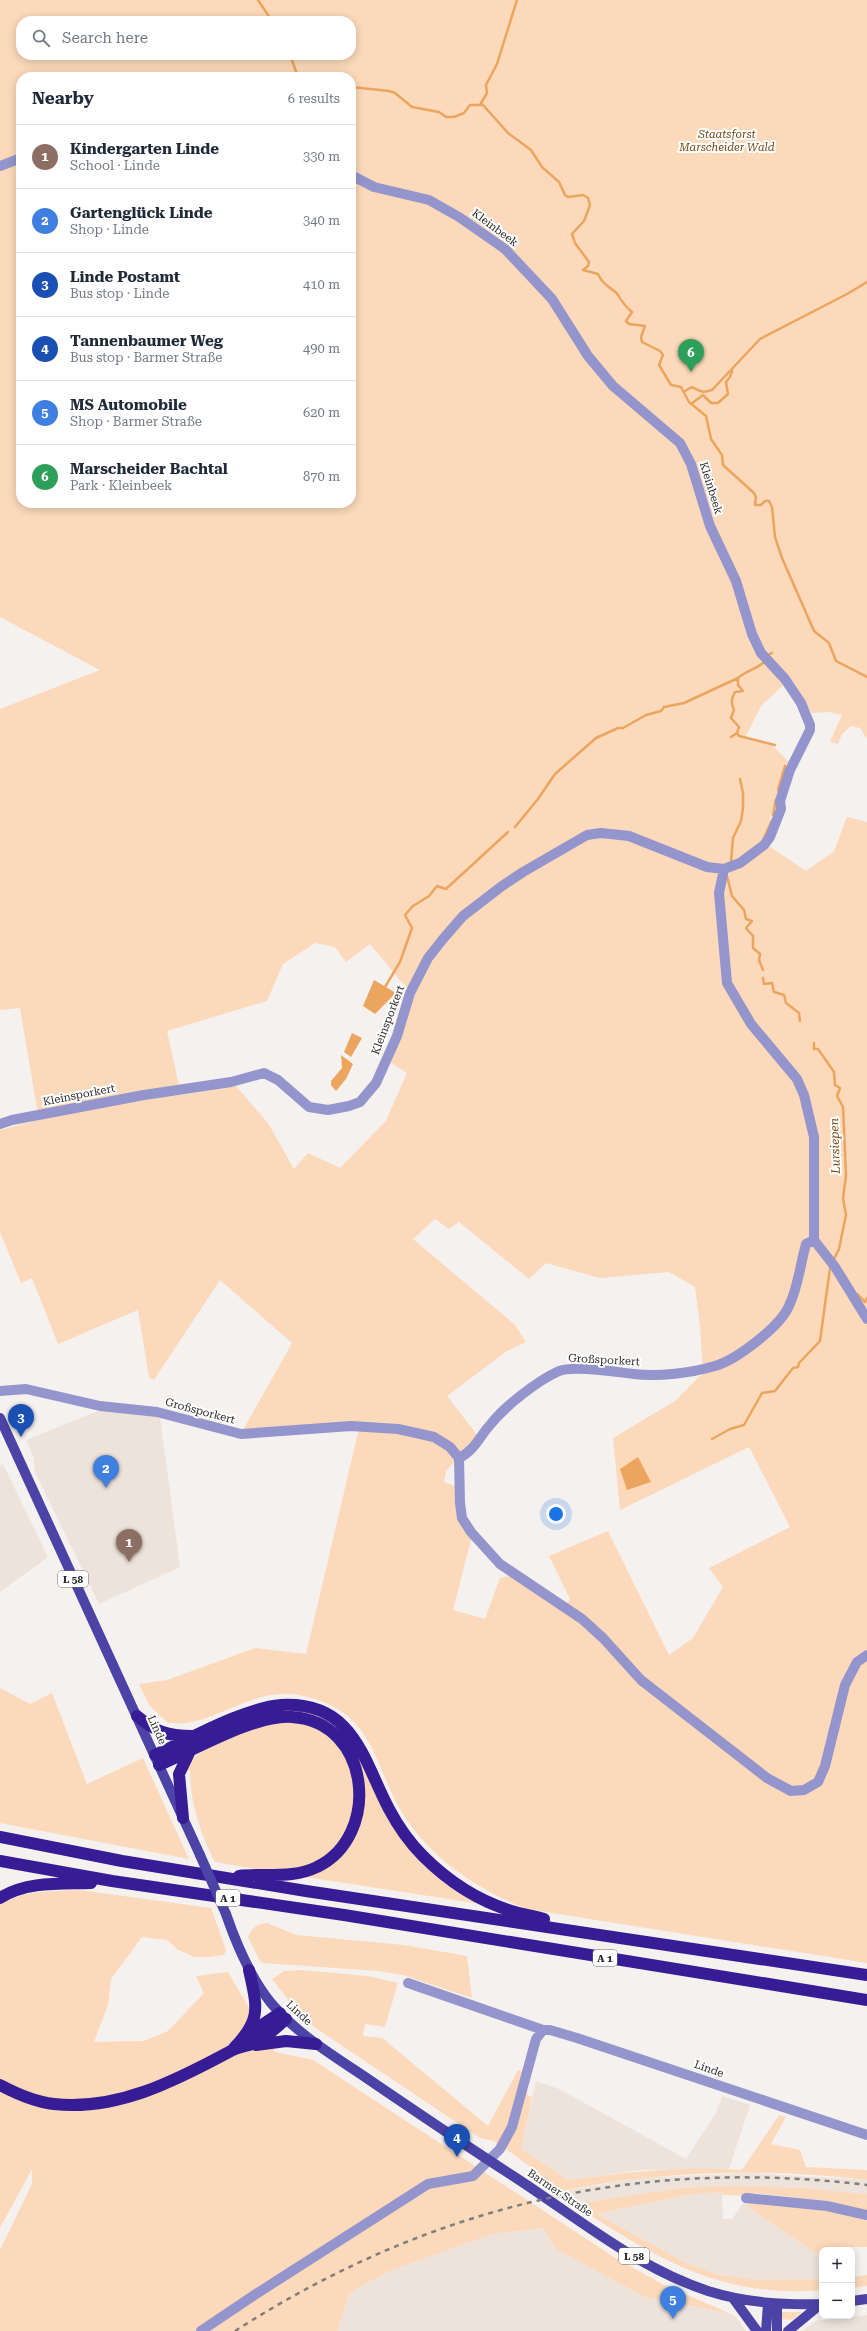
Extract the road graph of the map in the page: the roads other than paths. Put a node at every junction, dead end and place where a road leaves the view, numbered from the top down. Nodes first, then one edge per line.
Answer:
1 (16, 160) edge
2 (0, 166) edge
3 (356, 178) edge
4 (724, 869) junction
5 (0, 1124) edge
6 (814, 1240) junction
7 (867, 1319) edge
8 (0, 1391) edge
9 (0, 1418) edge
10 (459, 1458) junction
11 (867, 1655) edge
12 (137, 1716) junction
13 (195, 1736) junction
14 (190, 1751) junction
15 (157, 1760) junction
16 (183, 1818) junction
17 (0, 1837) edge
18 (0, 1861) edge
19 (226, 1878) junction
20 (112, 1881) junction
21 (0, 1898) edge
22 (580, 1931) junction
23 (249, 1970) junction
24 (867, 1975) edge
25 (408, 1983) dead end
26 (867, 2000) edge
27 (283, 2016) junction
28 (543, 2030) junction
29 (248, 2040) junction
30 (313, 2041) junction
31 (0, 2085) edge
32 (867, 2135) edge
33 (489, 2161) junction
34 (746, 2198) dead end
35 (867, 2216) edge
36 (733, 2298) junction
37 (867, 2300) edge
38 (855, 2301) edge
39 (773, 2304) junction
40 (819, 2304) edge
41 (819, 2306) edge
42 (202, 2331) edge
43 (757, 2331) edge
44 (766, 2331) edge
45 (777, 2331) edge
46 (788, 2331) edge

1 - 2 street
3 - 4 street, Kleinbeek
4 - 5 street, Kleinsporkert
4 - 6 street
6 - 7 street
6 - 10 street, Großsporkert
8 - 10 street, Großsporkert
9 - 12 main road, Linde / L 58
10 - 11 street
12 - 13 highway
12 - 15 main road, Linde / L 58
13 - 15 highway
13 - 22 highway
14 - 15 highway
14 - 16 highway
14 - 19 highway
15 - 16 main road, Linde / L 58
16 - 23 main road, Linde / L 58, bridge
17 - 19 highway, A 1
18 - 20 highway, A 1
19 - 22 highway, A 1
20 - 21 highway
20 - 26 highway, A 1
22 - 24 highway, A 1
23 - 27 main road, Linde / L 58
23 - 29 highway
25 - 28 street, Linde
27 - 29 highway
27 - 30 main road, Linde / L 58
28 - 32 street, Linde
28 - 33 street
29 - 30 highway
29 - 31 highway
30 - 33 main road, Barmer Straße / L 58
33 - 36 main road, Barmer Straße / L 58
33 - 42 street
34 - 35 street
36 - 39 main road, Barmer Straße / L 58
36 - 43 main road
37 - 38 main road
39 - 40 main road, Barmer Straße / L 58
39 - 44 main road
39 - 45 main road
41 - 46 main road

